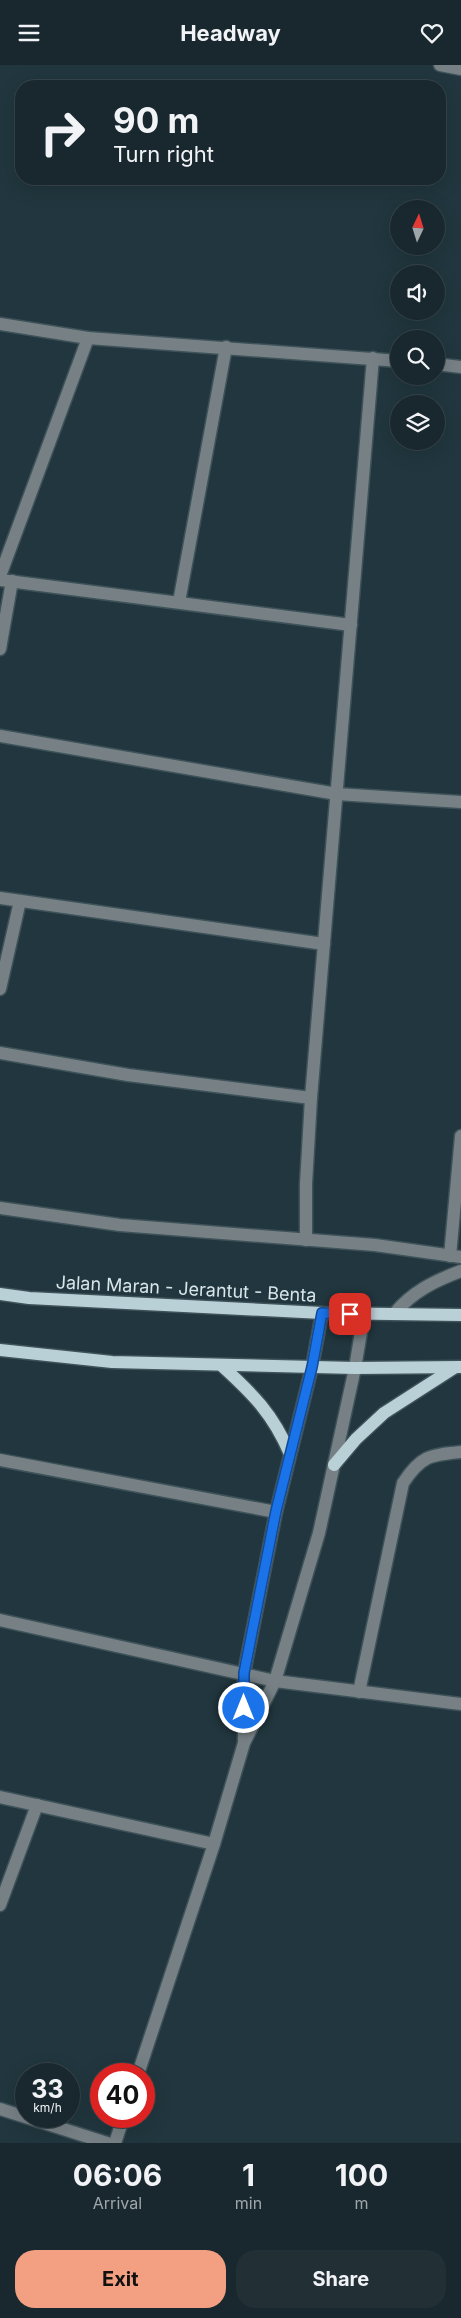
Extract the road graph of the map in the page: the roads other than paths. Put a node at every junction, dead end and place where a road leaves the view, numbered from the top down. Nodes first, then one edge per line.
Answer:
1 (440, 65) edge
2 (461, 69) edge
3 (0, 324) edge
4 (88, 338) junction
5 (226, 347) junction
6 (373, 358) junction
7 (390, 360) edge
8 (445, 365) edge
9 (461, 367) edge
10 (4, 579) edge
11 (179, 602) junction
12 (351, 625) junction
13 (0, 649) edge
14 (0, 736) edge
15 (336, 795) junction
16 (461, 802) edge
17 (0, 898) edge
18 (20, 901) junction
19 (324, 944) junction
20 (0, 989) edge
21 (0, 1053) edge
22 (312, 1098) junction
23 (461, 1137) edge
24 (0, 1208) edge
25 (306, 1240) junction
26 (456, 1257) edge
27 (461, 1271) edge
28 (0, 1294) edge
29 (322, 1313) junction
30 (364, 1314) junction
31 (394, 1314) junction
32 (461, 1315) edge
33 (0, 1350) edge
34 (221, 1365) junction
35 (312, 1367) junction
36 (459, 1367) edge
37 (354, 1368) junction
38 (461, 1452) edge
39 (290, 1454) junction
40 (0, 1460) edge
41 (334, 1465) junction
42 (276, 1511) junction
43 (0, 1620) edge
44 (244, 1673) junction
45 (275, 1681) junction
46 (359, 1692) junction
47 (461, 1704) edge
48 (244, 1743) junction
49 (0, 1797) edge
50 (37, 1805) junction
51 (214, 1844) junction
52 (0, 1905) edge
53 (142, 2063) edge
54 (0, 2109) edge
55 (120, 2128) edge
56 (107, 2143) edge
57 (115, 2143) edge

1 - 2 street
3 - 4 street
4 - 5 street
4 - 10 street
5 - 6 street
5 - 11 street
6 - 7 street
6 - 12 street
8 - 9 street
10 - 11 street
10 - 13 street
11 - 12 street
12 - 15 street
14 - 15 street
15 - 16 street
15 - 19 street
17 - 18 street
18 - 19 street
18 - 20 street
19 - 22 street
21 - 22 street
22 - 25 street
23 - 26 street
24 - 25 street
25 - 26 street
27 - 31 street
28 - 29 main road, Jalan Maran - Jerantut - Benta
29 - 30 main road, Jalan Maran - Jerantut - Benta
29 - 35 street
30 - 31 main road, Jalan Maran - Jerantut - Benta
30 - 37 street
31 - 32 main road, Jalan Maran - Jerantut - Benta
33 - 34 main road
34 - 35 main road
34 - 39 main road
35 - 37 main road
35 - 39 street
36 - 37 main road
36 - 41 main road
37 - 41 street
38 - 46 street
39 - 42 street
40 - 42 street
41 - 45 street
42 - 44 street
43 - 44 street
44 - 45 street
44 - 48 street
45 - 46 street
45 - 48 street
46 - 47 street
48 - 51 street
49 - 50 street
50 - 51 street
50 - 52 street
51 - 53 street
54 - 56 street
55 - 57 street

